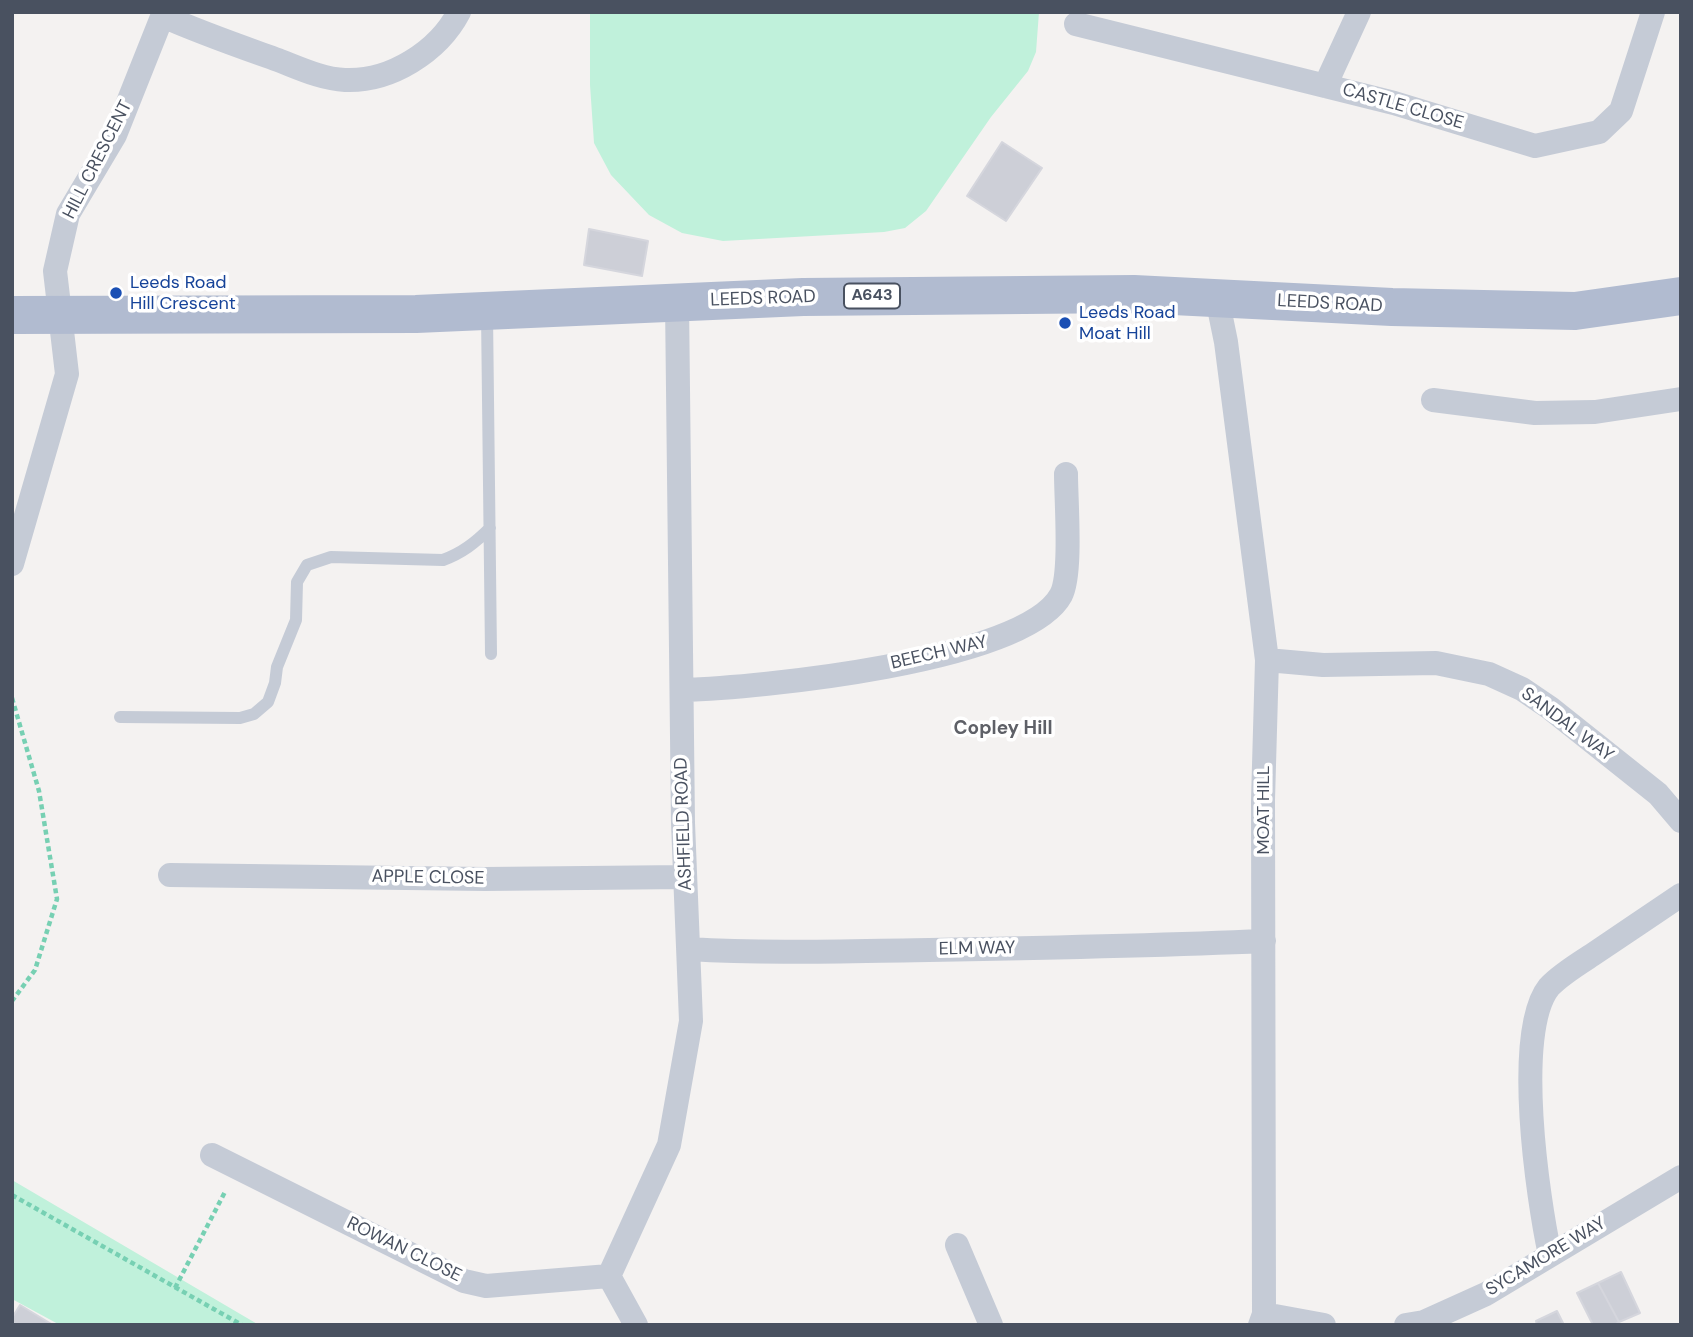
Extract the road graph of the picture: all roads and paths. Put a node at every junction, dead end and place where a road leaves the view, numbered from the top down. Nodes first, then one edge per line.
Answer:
1 (459, 12) edge
2 (1359, 12) edge
3 (1653, 12) edge
4 (164, 14) edge
5 (1076, 24) dead end
6 (1325, 86) junction
7 (1681, 296) edge
8 (1217, 298) junction
9 (677, 302) junction
10 (487, 310) junction
11 (61, 313) junction
12 (12, 315) edge
13 (1681, 399) edge
14 (1433, 400) dead end
15 (1066, 474) dead end
16 (489, 528) junction
17 (12, 564) edge
18 (491, 654) dead end
19 (1267, 660) junction
20 (682, 690) junction
21 (12, 698) edge
22 (120, 717) dead end
23 (1681, 821) edge
24 (170, 874) dead end
25 (685, 877) junction
26 (1681, 895) edge
27 (1264, 941) junction
28 (689, 949) junction
29 (12, 1001) edge
30 (212, 1155) dead end
31 (238, 1168) junction
32 (1681, 1177) edge
33 (12, 1195) edge
34 (957, 1245) dead end
35 (1550, 1255) junction
36 (609, 1276) junction
37 (175, 1288) junction
38 (1262, 1320) edge
39 (242, 1325) edge
40 (636, 1325) edge
41 (991, 1325) edge
42 (1324, 1325) edge
43 (1406, 1325) edge

1 - 4 street
2 - 6 street
3 - 6 street, CASTLE CLOSE
4 - 11 street, HILL CRESCENT
5 - 6 street, CASTLE CLOSE
7 - 8 main road, LEEDS ROAD / A643
8 - 9 main road, LEEDS ROAD / A643
8 - 19 street, MOAT HILL
9 - 10 main road, LEEDS ROAD / A643
9 - 20 street, ASHFIELD ROAD
10 - 11 main road, LEEDS ROAD / A643
10 - 16 lane
11 - 12 main road, LEEDS ROAD / A643
11 - 17 street, HILL CRESCENT
13 - 14 street
15 - 20 street, BEECH WAY
16 - 18 lane
16 - 22 lane
19 - 23 street, SANDAL WAY
19 - 27 street, MOAT HILL
20 - 25 street, ASHFIELD ROAD
21 - 29 path
24 - 25 street, APPLE CLOSE
25 - 28 street, ASHFIELD ROAD
26 - 35 street
27 - 28 street, ELM WAY
27 - 38 street, MOAT HILL
28 - 36 street, ASHFIELD ROAD
30 - 31 street, ROWAN CLOSE
31 - 36 street, ROWAN CLOSE
31 - 37 path
32 - 35 street, SYCAMORE WAY
33 - 37 path
34 - 41 street
35 - 43 street, SYCAMORE WAY
36 - 40 street
37 - 39 path
38 - 42 street

